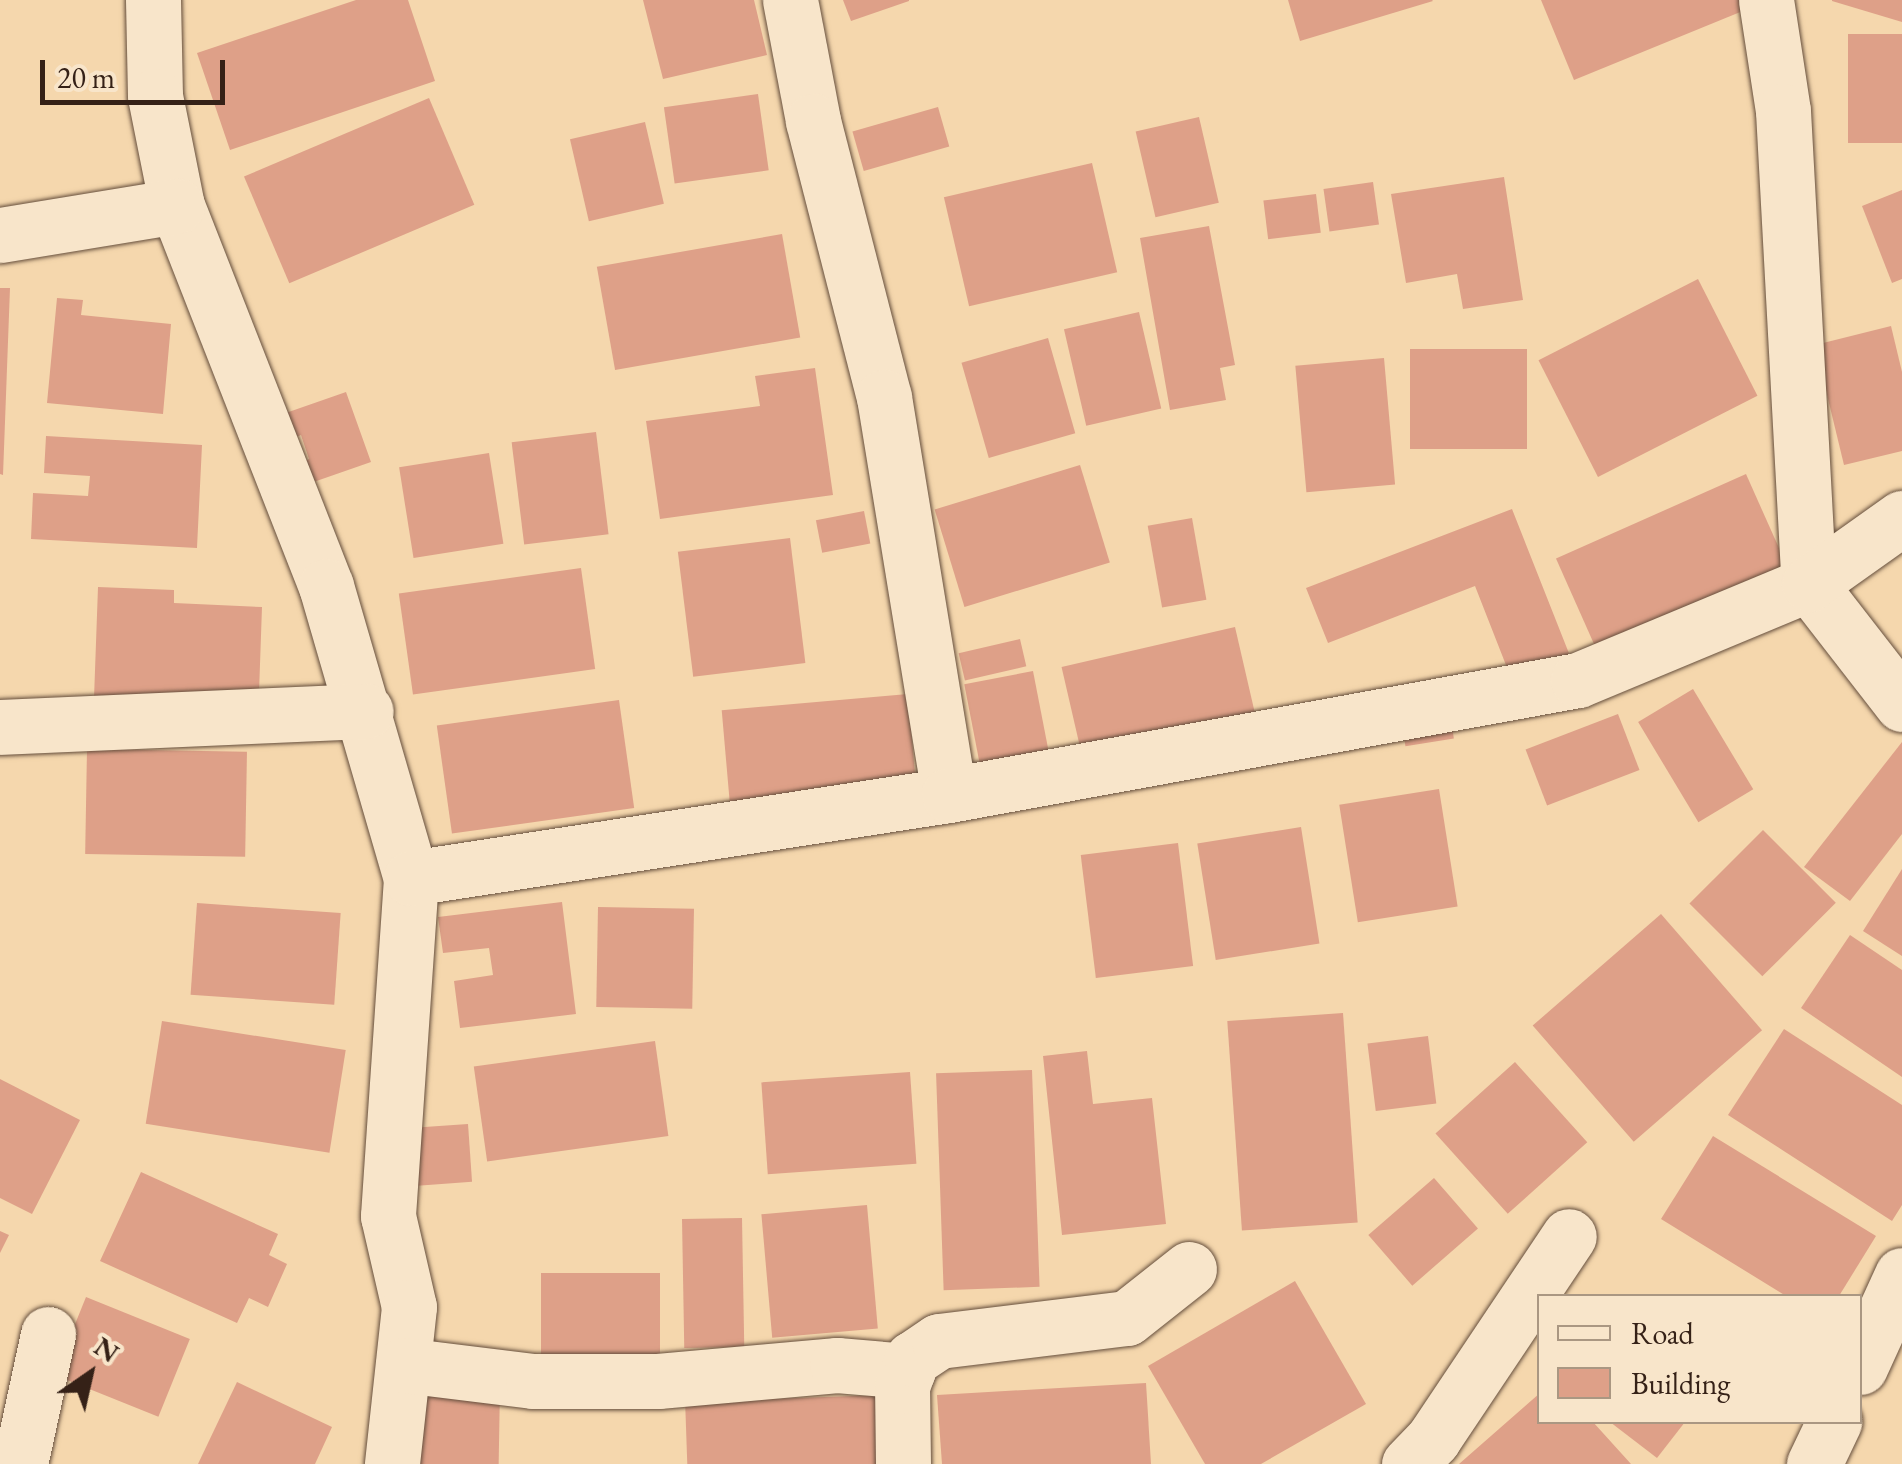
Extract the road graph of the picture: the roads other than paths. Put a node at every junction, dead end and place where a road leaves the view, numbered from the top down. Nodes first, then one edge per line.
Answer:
1 (153, 0) edge
2 (790, 0) edge
3 (1766, 0) edge
4 (177, 206) junction
5 (0, 235) edge
6 (1902, 518) edge
7 (1809, 584) junction
8 (1902, 704) edge
9 (366, 711) junction
10 (0, 727) edge
11 (949, 795) junction
12 (410, 878) junction
13 (1569, 1236) dead end
14 (1189, 1269) dead end
15 (1902, 1275) edge
16 (48, 1334) dead end
17 (1862, 1363) edge
18 (403, 1365) junction
19 (908, 1371) junction
20 (1833, 1424) edge
21 (20, 1464) edge
22 (392, 1464) edge
23 (903, 1464) edge
24 (1409, 1464) edge
25 (1814, 1464) edge

1 - 4 street
2 - 11 street
3 - 7 street
4 - 5 street
4 - 9 street
6 - 7 street
7 - 8 street
7 - 11 street
9 - 10 street
9 - 12 street
11 - 12 street
12 - 18 street
13 - 24 street
14 - 19 street
15 - 17 street
16 - 21 street
18 - 19 street
18 - 22 street
19 - 23 street
20 - 25 street

